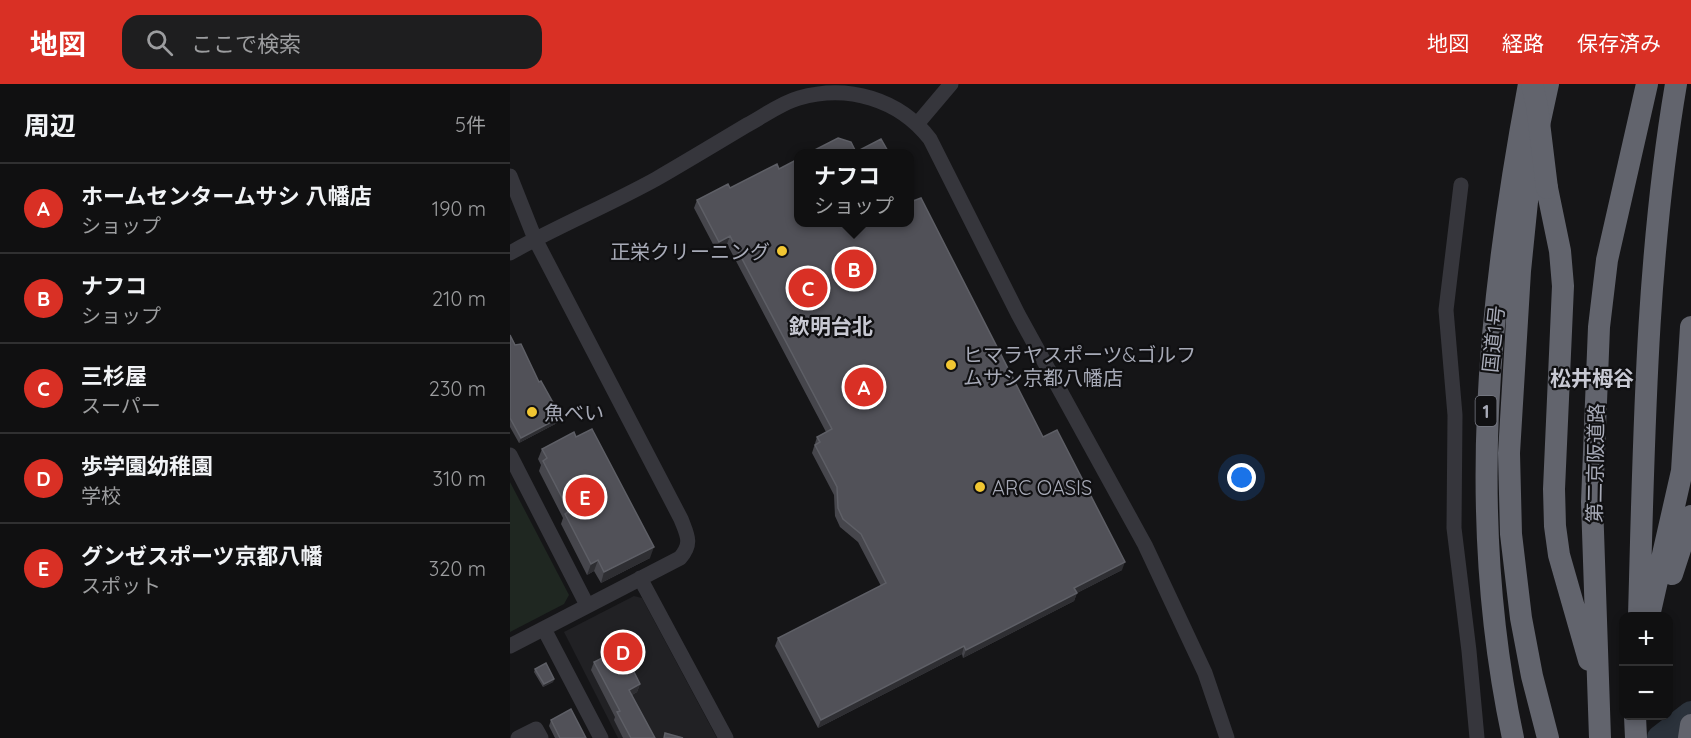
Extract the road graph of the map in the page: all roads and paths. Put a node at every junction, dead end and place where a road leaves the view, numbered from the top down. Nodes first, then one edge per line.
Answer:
1 (951, 84) edge
2 (1530, 84) edge
3 (1548, 84) edge
4 (1647, 84) edge
5 (1676, 84) edge
6 (918, 123) junction
7 (510, 176) edge
8 (1461, 185) dead end
9 (535, 239) junction
10 (510, 253) edge
11 (1691, 327) edge
12 (510, 455) edge
13 (1691, 516) edge
14 (640, 578) junction
15 (587, 605) junction
16 (1639, 612) edge
17 (1650, 612) edge
18 (1660, 612) edge
19 (544, 629) junction
20 (510, 646) edge
21 (1600, 705) junction
22 (1635, 720) edge
23 (1691, 725) edge
24 (1600, 733) edge
25 (518, 738) edge
26 (541, 738) edge
27 (601, 738) edge
28 (726, 738) edge
29 (1227, 738) edge
30 (1477, 738) edge
31 (1513, 738) edge
32 (1548, 738) edge
33 (1636, 738) edge
34 (1689, 738) edge

1 - 6 street
2 - 21 highway, bridge
2 - 31 highway, 国道1号 / 1
3 - 32 highway
4 - 21 highway, 第二京阪道路
5 - 16 highway
6 - 9 street
6 - 29 street
7 - 9 street
8 - 30 street
9 - 10 street
9 - 14 street
11 - 17 highway
12 - 15 street
13 - 18 highway
14 - 15 street
14 - 28 street
15 - 19 street
19 - 20 street
19 - 27 street
21 - 24 highway, 第二京阪道路
22 - 33 highway
23 - 34 highway
25 - 26 street

